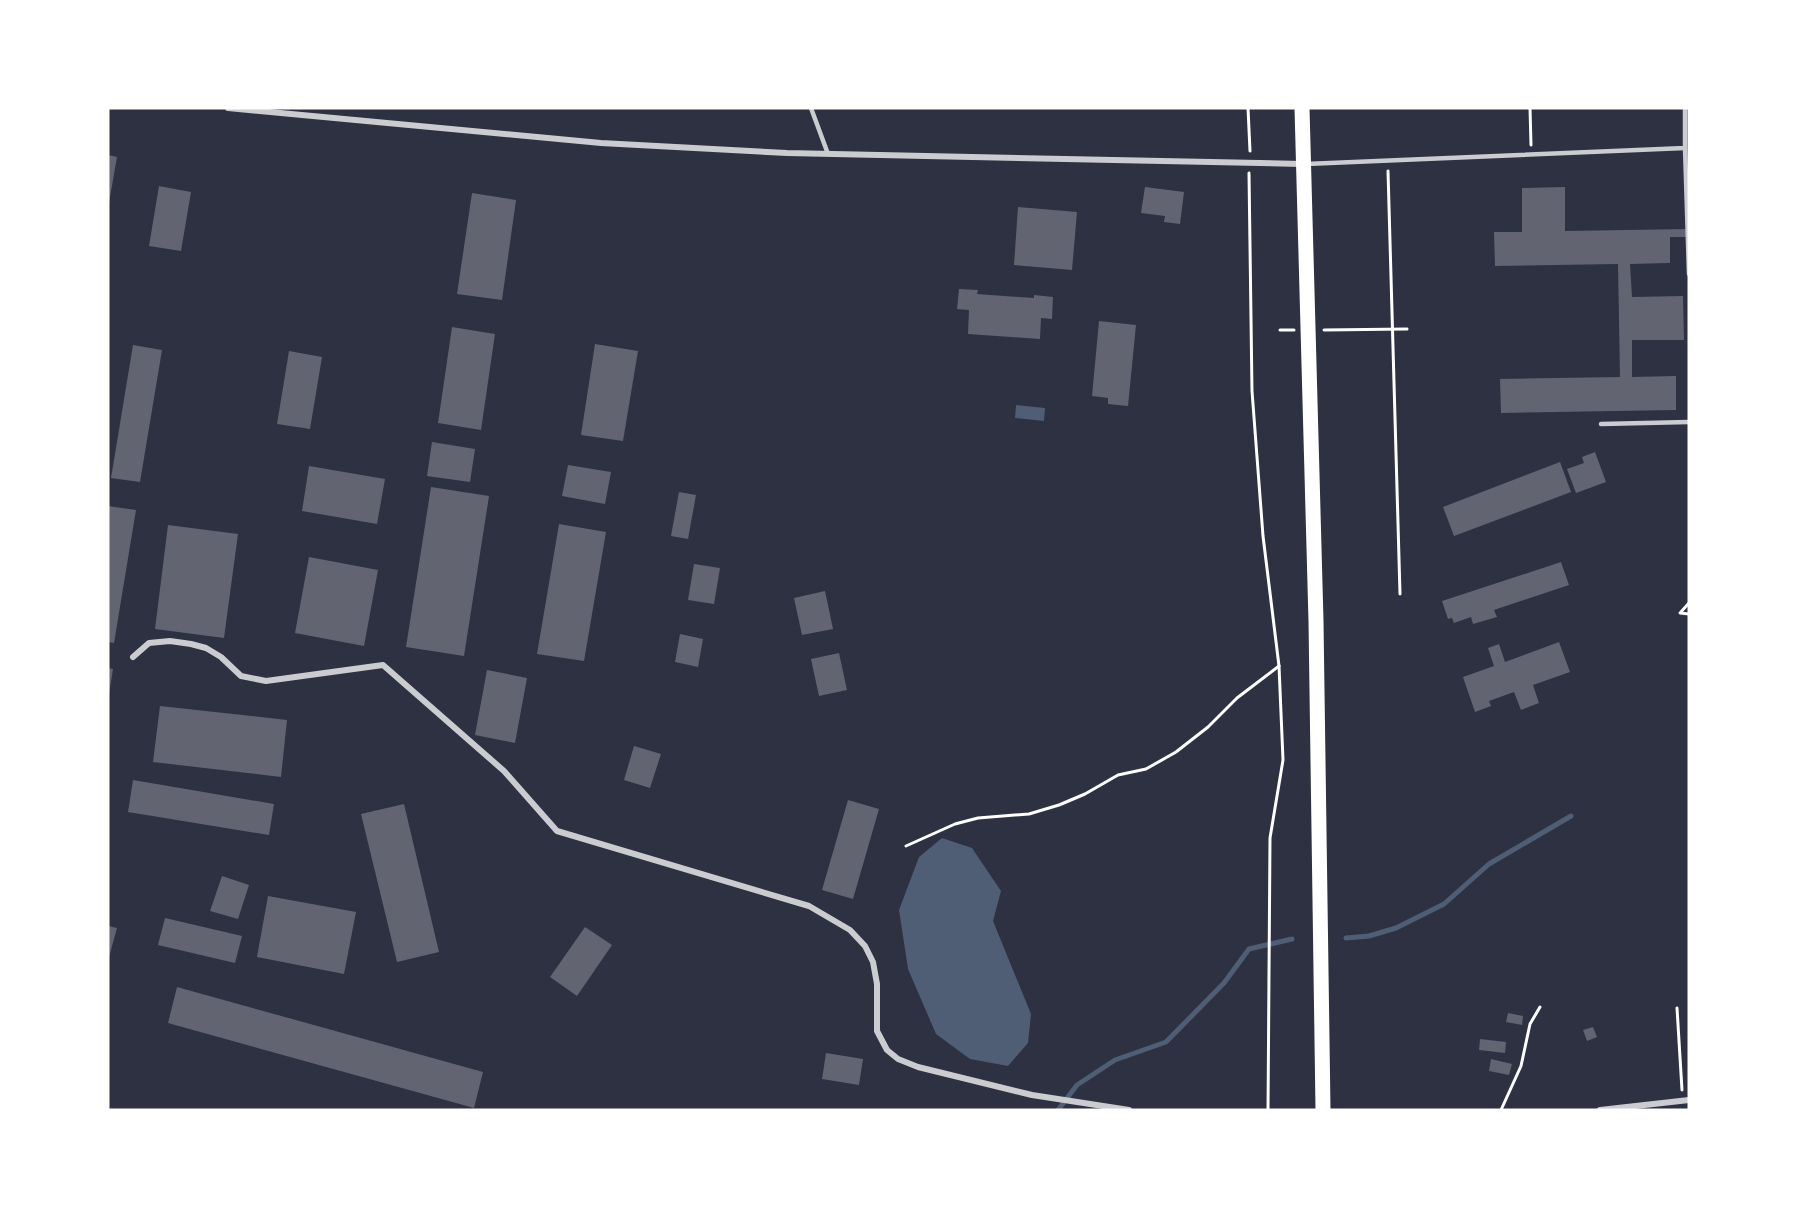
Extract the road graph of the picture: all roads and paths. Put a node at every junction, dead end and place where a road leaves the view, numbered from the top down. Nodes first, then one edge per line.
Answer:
1 (228, 108) edge
2 (811, 108) edge
3 (1248, 108) edge
4 (1302, 108) edge
5 (1530, 108) edge
6 (1685, 108) edge
7 (1685, 148) junction
8 (828, 154) junction
9 (1531, 154) junction
10 (1387, 160) junction
11 (1251, 163) junction
12 (1306, 164) junction
13 (1689, 274) edge
14 (1392, 329) junction
15 (1407, 329) dead end
16 (1280, 330) dead end
17 (1308, 330) junction
18 (1689, 422) edge
19 (1601, 424) dead end
20 (1400, 594) dead end
21 (1689, 603) edge
22 (1689, 614) edge
23 (133, 657) dead end
24 (1279, 666) junction
25 (906, 846) dead end
26 (1540, 1007) dead end
27 (1677, 1008) dead end
28 (1685, 1100) edge
29 (1129, 1110) edge
30 (1268, 1110) edge
31 (1323, 1110) edge
32 (1501, 1110) edge
33 (1600, 1110) edge

1 - 8 street
2 - 8 lane
3 - 11 path
4 - 12 main road
5 - 9 path
6 - 7 lane
7 - 9 lane
7 - 13 lane
8 - 11 street
9 - 10 lane
10 - 12 lane
10 - 14 path
11 - 12 street
11 - 24 path
12 - 17 main road
14 - 15 path
14 - 17 path
14 - 20 path
16 - 17 path
17 - 31 main road
18 - 19 lane
21 - 22 path
23 - 29 street
24 - 25 path
24 - 30 path
26 - 32 path
27 - 28 path
28 - 33 street

